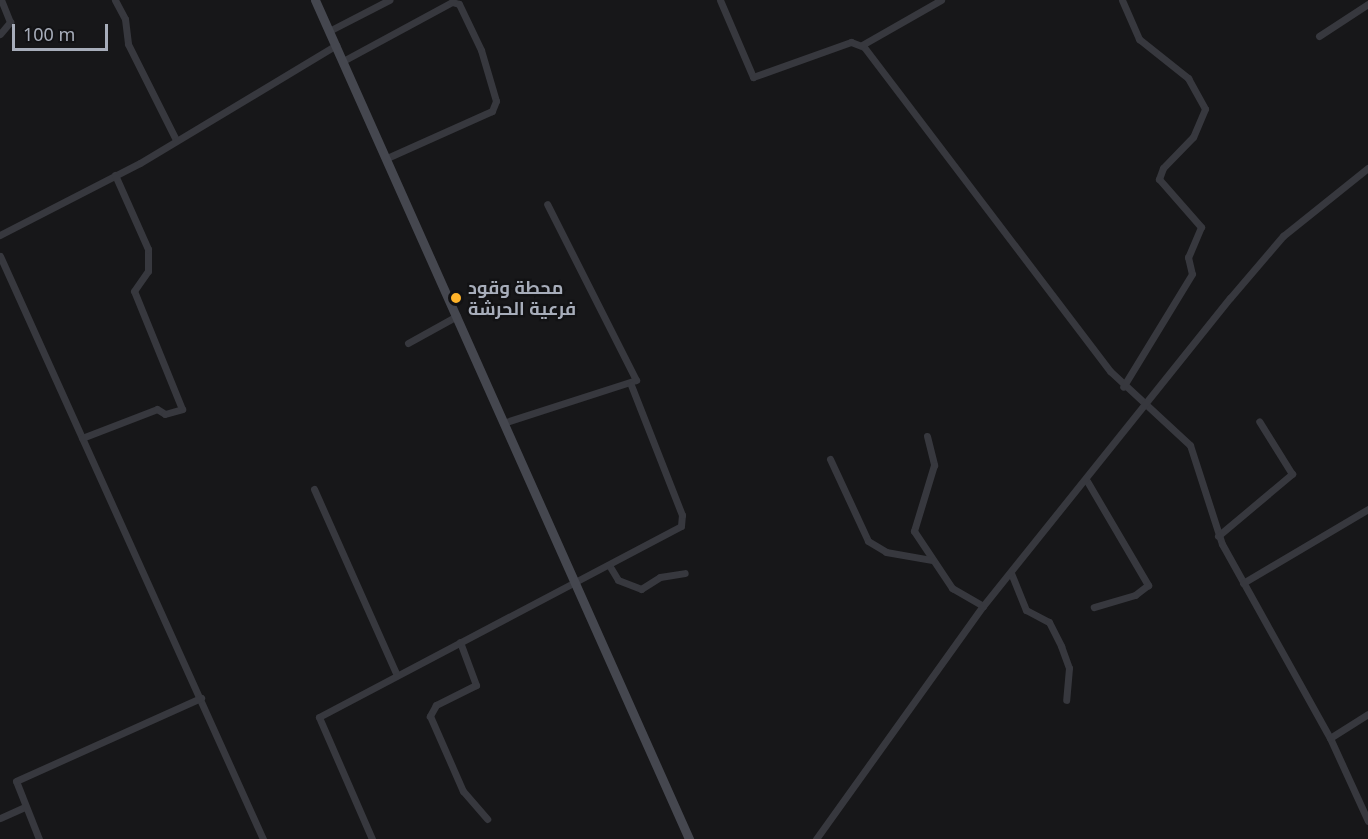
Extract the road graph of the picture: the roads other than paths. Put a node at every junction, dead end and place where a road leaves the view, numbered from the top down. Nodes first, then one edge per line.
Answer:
1 (1, 0) edge
2 (115, 0) edge
3 (315, 0) edge
4 (389, 0) edge
5 (720, 0) edge
6 (941, 0) edge
7 (1122, 0) edge
8 (442, 3) edge
9 (1368, 4) edge
10 (329, 31) junction
11 (0, 34) edge
12 (1319, 36) dead end
13 (336, 45) junction
14 (862, 45) junction
15 (343, 61) junction
16 (175, 138) junction
17 (387, 158) junction
18 (1368, 168) edge
19 (115, 175) junction
20 (547, 204) dead end
21 (0, 235) edge
22 (0, 256) edge
23 (457, 316) junction
24 (408, 343) dead end
25 (631, 384) junction
26 (1123, 387) junction
27 (1143, 406) junction
28 (1259, 420) dead end
29 (503, 423) junction
30 (927, 436) dead end
31 (82, 438) junction
32 (830, 459) dead end
33 (1087, 481) junction
34 (314, 489) dead end
35 (1368, 509) edge
36 (1218, 536) junction
37 (932, 560) junction
38 (609, 565) junction
39 (685, 573) dead end
40 (1011, 573) junction
41 (575, 582) junction
42 (1243, 582) junction
43 (983, 606) junction
44 (1094, 607) dead end
45 (460, 642) junction
46 (397, 675) junction
47 (201, 698) junction
48 (1066, 700) dead end
49 (1368, 714) edge
50 (1330, 738) junction
51 (25, 807) junction
52 (0, 818) edge
53 (487, 819) dead end
54 (1368, 820) edge
55 (39, 839) edge
56 (263, 839) edge
57 (372, 839) edge
58 (689, 839) edge
59 (816, 839) edge

1 - 11 street
2 - 16 street
3 - 10 street
4 - 10 street
5 - 14 street
6 - 14 street
7 - 26 street
8 - 15 street
8 - 17 street
9 - 12 street
10 - 13 street
13 - 15 street
13 - 16 street
14 - 26 street
15 - 17 street
16 - 19 street
17 - 23 street
18 - 27 street
19 - 21 street
19 - 31 street
20 - 25 street
22 - 31 street
23 - 24 street
23 - 29 street
25 - 29 street
25 - 38 street
26 - 27 street
27 - 33 street
27 - 36 street
28 - 36 street
29 - 41 street
30 - 37 street
31 - 47 street
32 - 37 street
33 - 40 street
33 - 44 street
34 - 46 street
35 - 42 street
36 - 42 street
37 - 43 street
38 - 39 street
38 - 41 street
40 - 43 street
40 - 48 street
41 - 45 street
41 - 58 street
42 - 50 street
43 - 59 street
45 - 46 street
45 - 53 street
46 - 57 street
47 - 51 street
47 - 56 street
49 - 50 street
50 - 54 street
51 - 52 street
51 - 55 street

